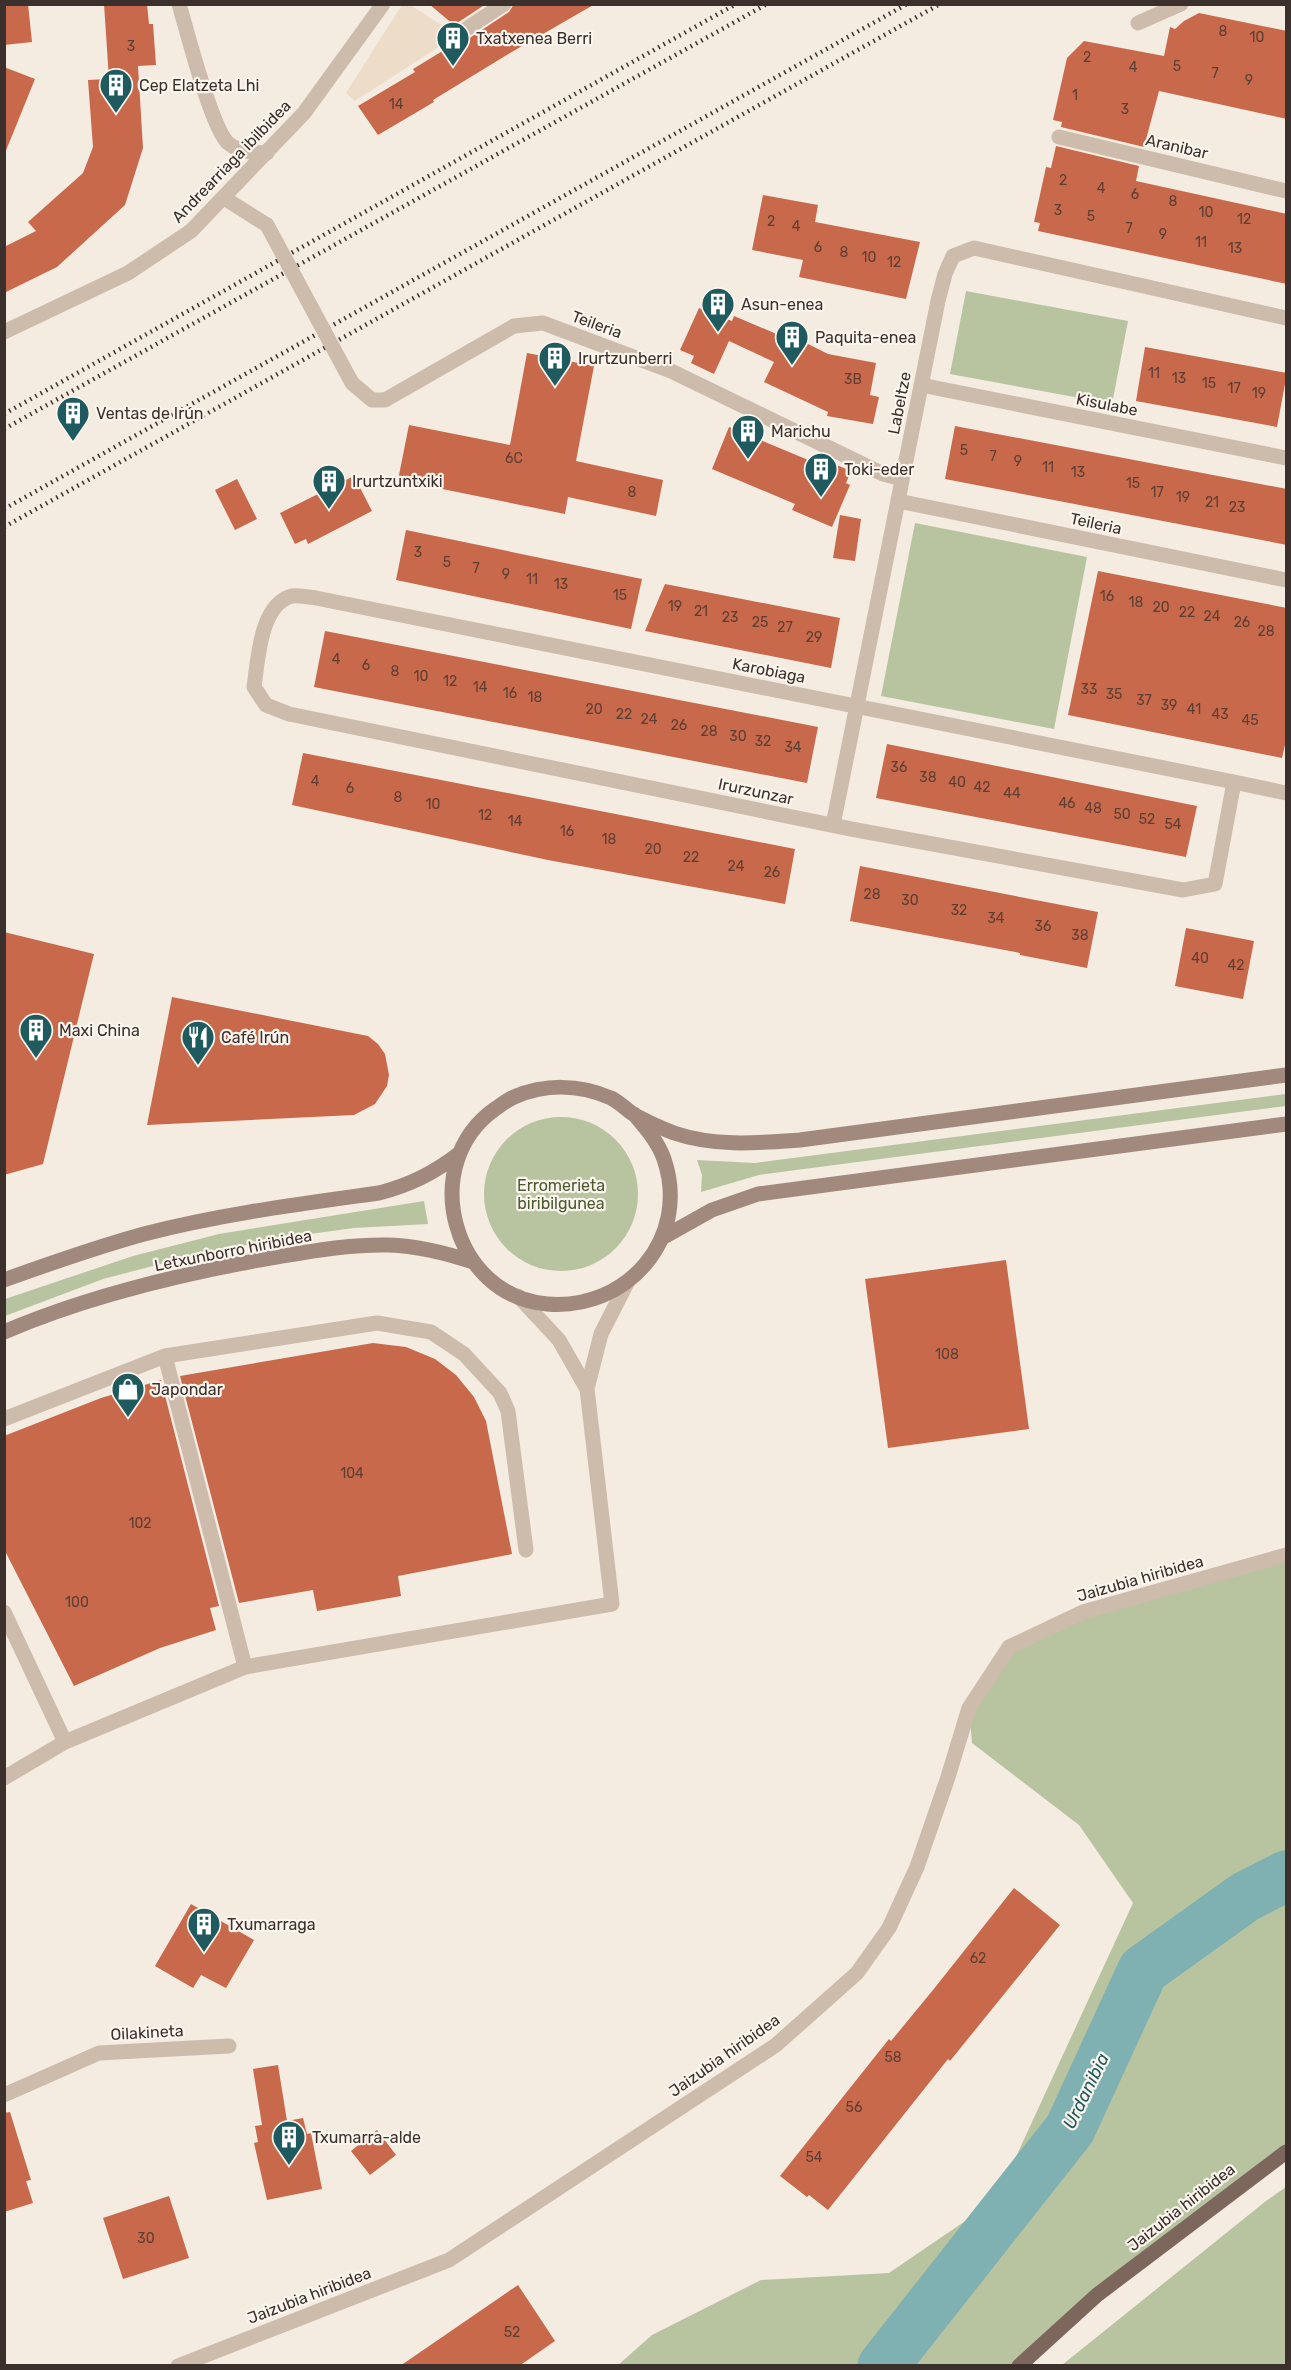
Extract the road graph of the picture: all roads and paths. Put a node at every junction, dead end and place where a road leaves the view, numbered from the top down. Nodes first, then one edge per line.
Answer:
1 (178, 4) edge
2 (382, 4) edge
3 (504, 4) edge
4 (1181, 4) edge
5 (1138, 23) dead end
6 (457, 35) dead end
7 (1059, 137) dead end
8 (267, 153) junction
9 (1287, 191) edge
10 (224, 198) junction
11 (1287, 318) edge
12 (4, 332) edge
13 (921, 385) junction
14 (1287, 458) edge
15 (902, 479) junction
16 (898, 501) junction
17 (1287, 580) edge
18 (262, 633) joint
19 (856, 706) junction
20 (1234, 782) junction
21 (1287, 793) edge
22 (833, 825) junction
23 (1287, 1075) edge
24 (634, 1114) junction
25 (1287, 1124) edge
26 (460, 1153) junction
27 (662, 1238) junction
28 (473, 1262) junction
29 (4, 1280) edge
30 (627, 1284) junction
31 (518, 1296) junction
32 (4, 1332) edge
33 (165, 1356) junction
34 (587, 1389) junction
35 (4, 1419) edge
36 (526, 1550) dead end
37 (1287, 1555) edge
38 (4, 1612) edge
39 (245, 1667) junction
40 (65, 1742) junction
41 (4, 1778) edge
42 (229, 2046) dead end
43 (4, 2095) edge
44 (1287, 2152) edge
45 (178, 2366) edge
46 (1019, 2366) edge

1 - 8 street
2 - 8 street, Andrearriaga ibilbidea
3 - 6 street
4 - 5 street
7 - 9 street, Aranibar
8 - 10 street, Andrearriaga ibilbidea
10 - 12 street, Andrearriaga ibilbidea
10 - 15 street, Teileria, bridge
11 - 13 street, Labeltze
13 - 14 street, Kisulabe
13 - 15 street, Labeltze
15 - 16 street, Labeltze
16 - 17 street, Teileria
16 - 19 street, Labeltze
18 - 19 street, Karobiaga
18 - 22 street, Irurzunzar
19 - 20 street, Karobiaga
19 - 22 street, Labeltze
20 - 21 street, Karobiaga
20 - 22 street, Irurzunzar
23 - 24 main road
24 - 26 main road
24 - 27 main road
25 - 27 main road
26 - 28 main road
26 - 29 main road, Letxunborro hiribidea
27 - 30 main road
28 - 31 main road
28 - 32 main road, Letxunborro hiribidea
30 - 31 main road
30 - 34 street
31 - 34 street
33 - 35 street
33 - 36 street
33 - 39 street
34 - 39 street
37 - 45 street, Jaizubia hiribidea
38 - 40 street
39 - 40 street
40 - 41 street
42 - 43 street, Oilakineta
44 - 46 main road, Jaizubia hiribidea

